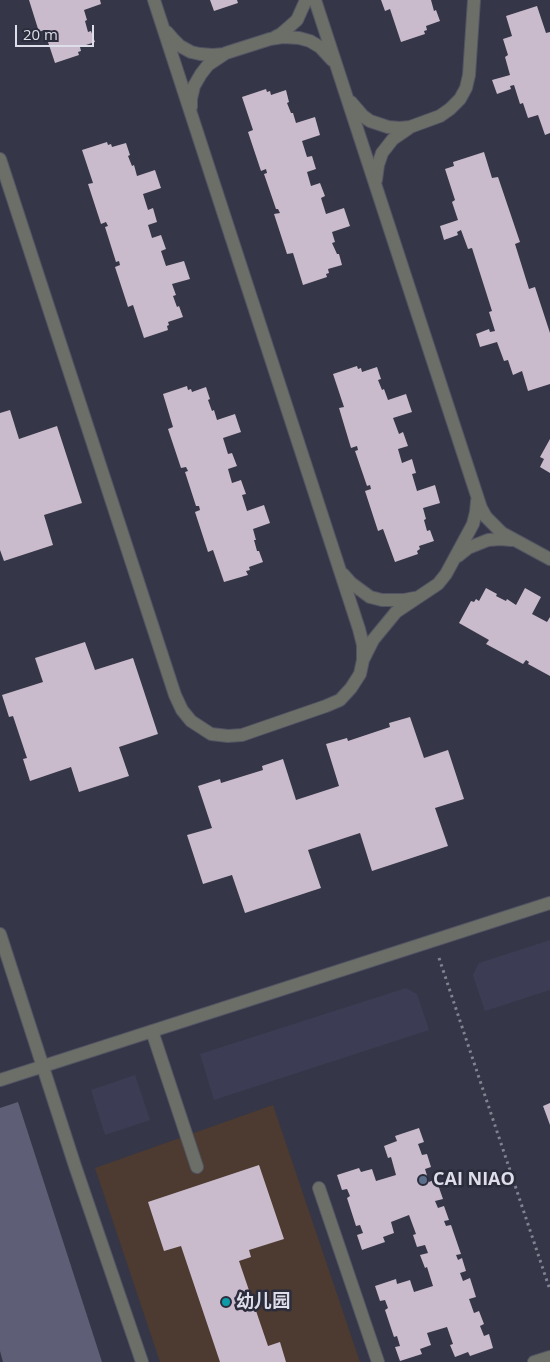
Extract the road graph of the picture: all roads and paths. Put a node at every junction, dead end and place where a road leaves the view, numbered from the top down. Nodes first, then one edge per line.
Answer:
1 (154, 0) edge
2 (306, 0) edge
3 (315, 0) edge
4 (474, 0) edge
5 (162, 25) junction
6 (270, 39) junction
7 (226, 53) junction
8 (336, 65) junction
9 (346, 94) junction
10 (192, 115) junction
11 (410, 127) junction
12 (0, 159) edge
13 (377, 190) junction
14 (477, 497) junction
15 (516, 541) junction
16 (550, 559) edge
17 (454, 560) junction
18 (341, 571) junction
19 (419, 596) junction
20 (363, 660) junction
21 (550, 903) edge
22 (0, 934) edge
23 (433, 941) junction
24 (152, 1031) junction
25 (43, 1066) junction
26 (0, 1080) edge
27 (197, 1167) dead end
28 (319, 1188) dead end
29 (550, 1290) edge
30 (550, 1357) edge
31 (142, 1362) edge
32 (378, 1362) edge
33 (534, 1362) edge

1 - 5 lane
2 - 6 lane
3 - 8 lane
4 - 11 lane
5 - 7 lane
5 - 10 lane
6 - 7 lane
6 - 8 lane
7 - 10 lane
8 - 9 lane
9 - 11 lane
9 - 13 lane
10 - 18 lane
11 - 13 lane
12 - 20 lane
13 - 14 lane
14 - 15 lane
14 - 17 lane
15 - 16 lane
15 - 17 lane
17 - 19 lane
18 - 19 lane
18 - 20 lane
19 - 20 lane
21 - 23 lane
22 - 25 lane
23 - 24 lane
23 - 29 path
24 - 25 lane
24 - 27 lane
25 - 26 lane
25 - 31 lane
28 - 32 lane
30 - 33 lane

